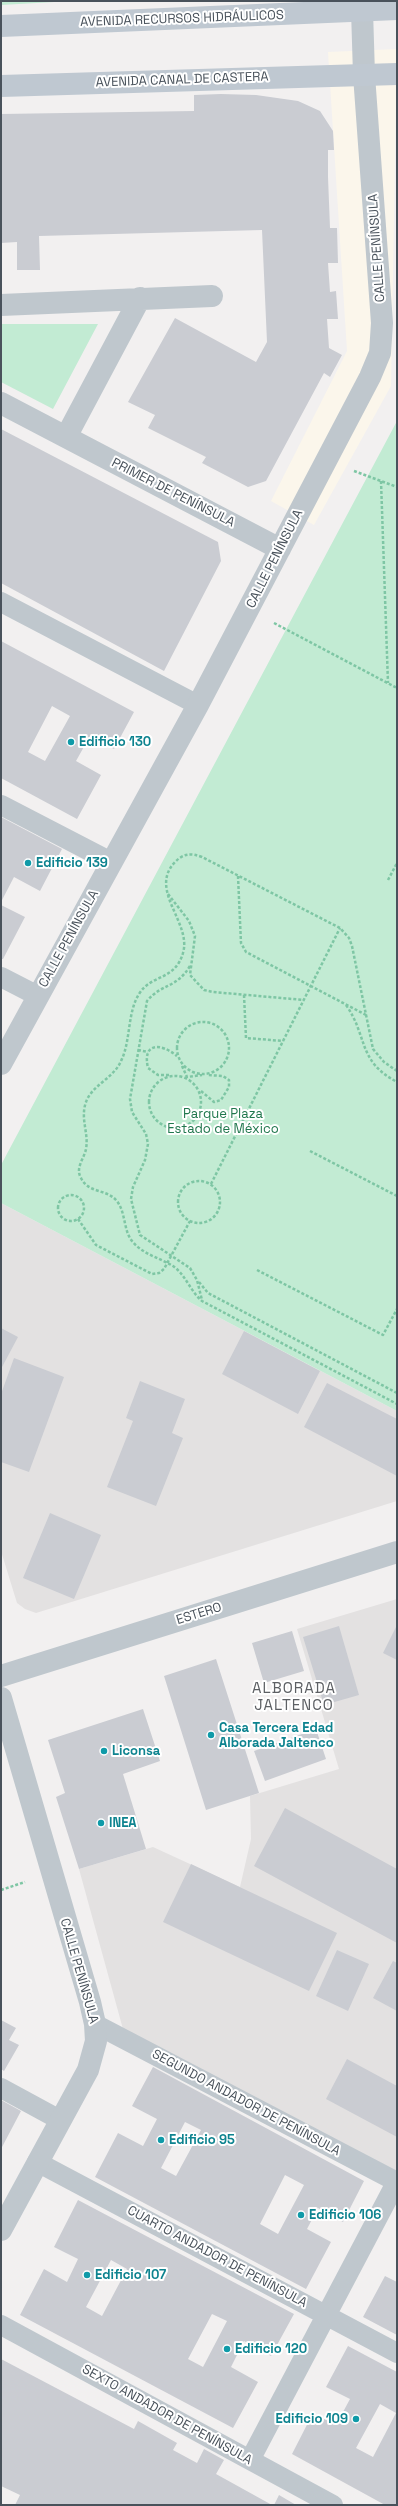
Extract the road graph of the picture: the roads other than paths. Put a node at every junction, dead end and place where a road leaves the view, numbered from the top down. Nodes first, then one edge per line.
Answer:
1 (363, 6) edge
2 (397, 9) edge
3 (1, 26) edge
4 (397, 74) edge
5 (364, 75) junction
6 (1, 86) edge
7 (212, 296) dead end
8 (140, 298) junction
9 (1, 305) edge
10 (390, 322) edge
11 (1, 403) edge
12 (66, 437) junction
13 (280, 549) junction
14 (1, 602) edge
15 (198, 705) junction
16 (1, 804) edge
17 (111, 862) junction
18 (1, 978) edge
19 (38, 996) junction
20 (1, 1064) edge
21 (397, 1552) edge
22 (1, 1676) edge
23 (1, 1698) edge
24 (95, 2024) junction
25 (1, 2088) edge
26 (60, 2120) junction
27 (37, 2162) junction
28 (397, 2182) edge
29 (1, 2230) edge
30 (326, 2316) junction
31 (1, 2324) edge
32 (397, 2353) edge
33 (250, 2460) junction
34 (333, 2505) edge

1 - 2 main road, AVENIDA RECURSOS HIDRÁULICOS
1 - 3 main road, AVENIDA RECURSOS HIDRÁULICOS
1 - 5 street, CALLE PENÍNSULA
4 - 5 main road, AVENIDA CANAL DE CASTERA
5 - 6 main road, AVENIDA CANAL DE CASTERA
5 - 10 street, CALLE PENÍNSULA
7 - 8 street
8 - 9 street
8 - 12 street
10 - 13 street, CALLE PENÍNSULA
11 - 12 street, PRIMER DE PENÍNSULA
12 - 13 street, PRIMER DE PENÍNSULA
13 - 15 street, CALLE PENÍNSULA
14 - 15 street
15 - 17 street, CALLE PENÍNSULA
16 - 17 street
17 - 19 street, CALLE PENÍNSULA
18 - 19 street
19 - 20 street, CALLE PENÍNSULA
21 - 22 street, ESTERO
23 - 24 street, CALLE PENÍNSULA
24 - 26 street, CALLE PENÍNSULA
24 - 28 street, SEGUNDO ANDADOR DE PENÍNSULA
25 - 26 street
26 - 27 street, CALLE PENÍNSULA
27 - 29 street, CALLE PENÍNSULA
27 - 30 street, CUARTO ANDADOR DE PENÍNSULA
28 - 30 street
30 - 32 street, CUARTO ANDADOR DE PENÍNSULA
30 - 33 street
31 - 33 street, SEXTO ANDADOR DE PENÍNSULA
33 - 34 street, SEXTO ANDADOR DE PENÍNSULA

